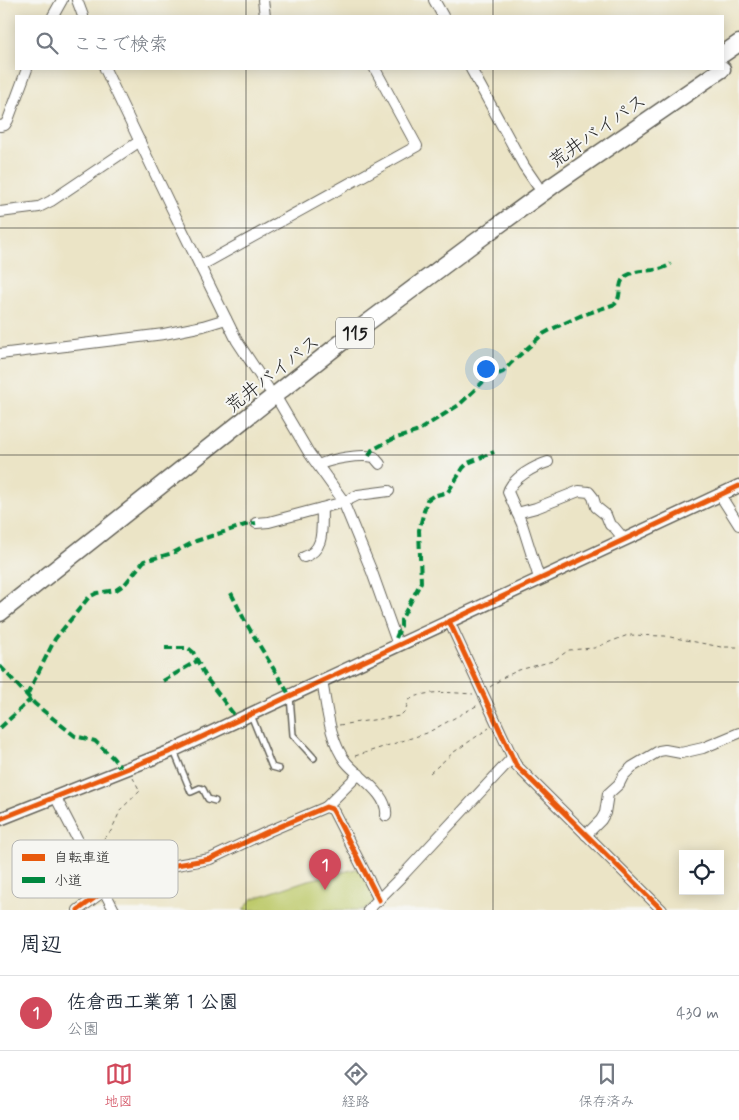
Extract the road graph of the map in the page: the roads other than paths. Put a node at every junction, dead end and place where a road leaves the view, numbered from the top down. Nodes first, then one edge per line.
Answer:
1 (62, 0) edge
2 (77, 0) edge
3 (263, 0) edge
4 (434, 0) edge
5 (54, 15) edge
6 (83, 15) edge
7 (266, 15) edge
8 (442, 15) edge
9 (739, 43) edge
10 (724, 53) edge
11 (739, 57) edge
12 (724, 67) edge
13 (27, 70) edge
14 (105, 70) edge
15 (376, 70) edge
16 (472, 70) edge
17 (701, 70) edge
18 (719, 70) edge
19 (0, 126) edge
20 (140, 141) junction
21 (537, 185) junction
22 (0, 212) edge
23 (200, 266) junction
24 (226, 319) junction
25 (0, 354) edge
26 (272, 392) junction
27 (548, 462) dead end
28 (380, 464) dead end
29 (318, 465) junction
30 (739, 486) edge
31 (388, 491) dead end
32 (720, 495) junction
33 (344, 502) junction
34 (322, 508) junction
35 (517, 513) junction
36 (256, 523) dead end
37 (739, 525) edge
38 (624, 539) junction
39 (304, 557) dead end
40 (539, 578) junction
41 (0, 600) edge
42 (0, 613) edge
43 (449, 621) junction
44 (398, 645) junction
45 (322, 681) junction
46 (290, 696) junction
47 (251, 714) junction
48 (739, 733) edge
49 (174, 750) junction
50 (314, 758) dead end
51 (512, 758) junction
52 (279, 769) dead end
53 (359, 774) junction
54 (56, 798) junction
55 (215, 800) dead end
56 (326, 807) junction
57 (386, 816) dead end
58 (0, 819) edge
59 (586, 835) junction
60 (78, 840) edge
61 (178, 865) edge
62 (94, 898) edge
63 (108, 898) edge
64 (379, 900) junction
65 (78, 910) edge
66 (114, 910) edge
67 (368, 910) edge
68 (662, 910) edge

1 - 5 street
2 - 6 street
3 - 7 street
4 - 8 street
9 - 10 highway
11 - 12 highway, 荒井バイパス / 115
13 - 19 street
14 - 20 street
15 - 23 street
16 - 21 street
17 - 21 highway, 荒井バイパス / 115
18 - 26 highway, 荒井バイパス / 115
20 - 22 street
20 - 23 street
21 - 26 highway, 荒井バイパス / 115
23 - 24 street
24 - 25 street
24 - 26 street
26 - 29 street
26 - 41 highway, 荒井バイパス / 115
26 - 42 highway, 荒井バイパス / 115
27 - 35 street
28 - 29 street
29 - 33 street
30 - 32 street
31 - 33 street
32 - 37 street
32 - 38 street
33 - 34 street
33 - 44 street
34 - 36 street
34 - 39 street
35 - 38 street
35 - 40 street
38 - 40 street
40 - 43 street
43 - 44 street
43 - 51 street
44 - 45 street
45 - 46 street
45 - 53 street
46 - 47 street
46 - 50 lane
47 - 49 street
47 - 52 lane
48 - 59 street
49 - 54 street
49 - 55 lane
51 - 59 street
51 - 64 street
53 - 56 street
53 - 57 street
54 - 58 street
54 - 60 street
56 - 61 street
56 - 64 street
59 - 68 street
62 - 65 street
63 - 66 street
64 - 67 street

